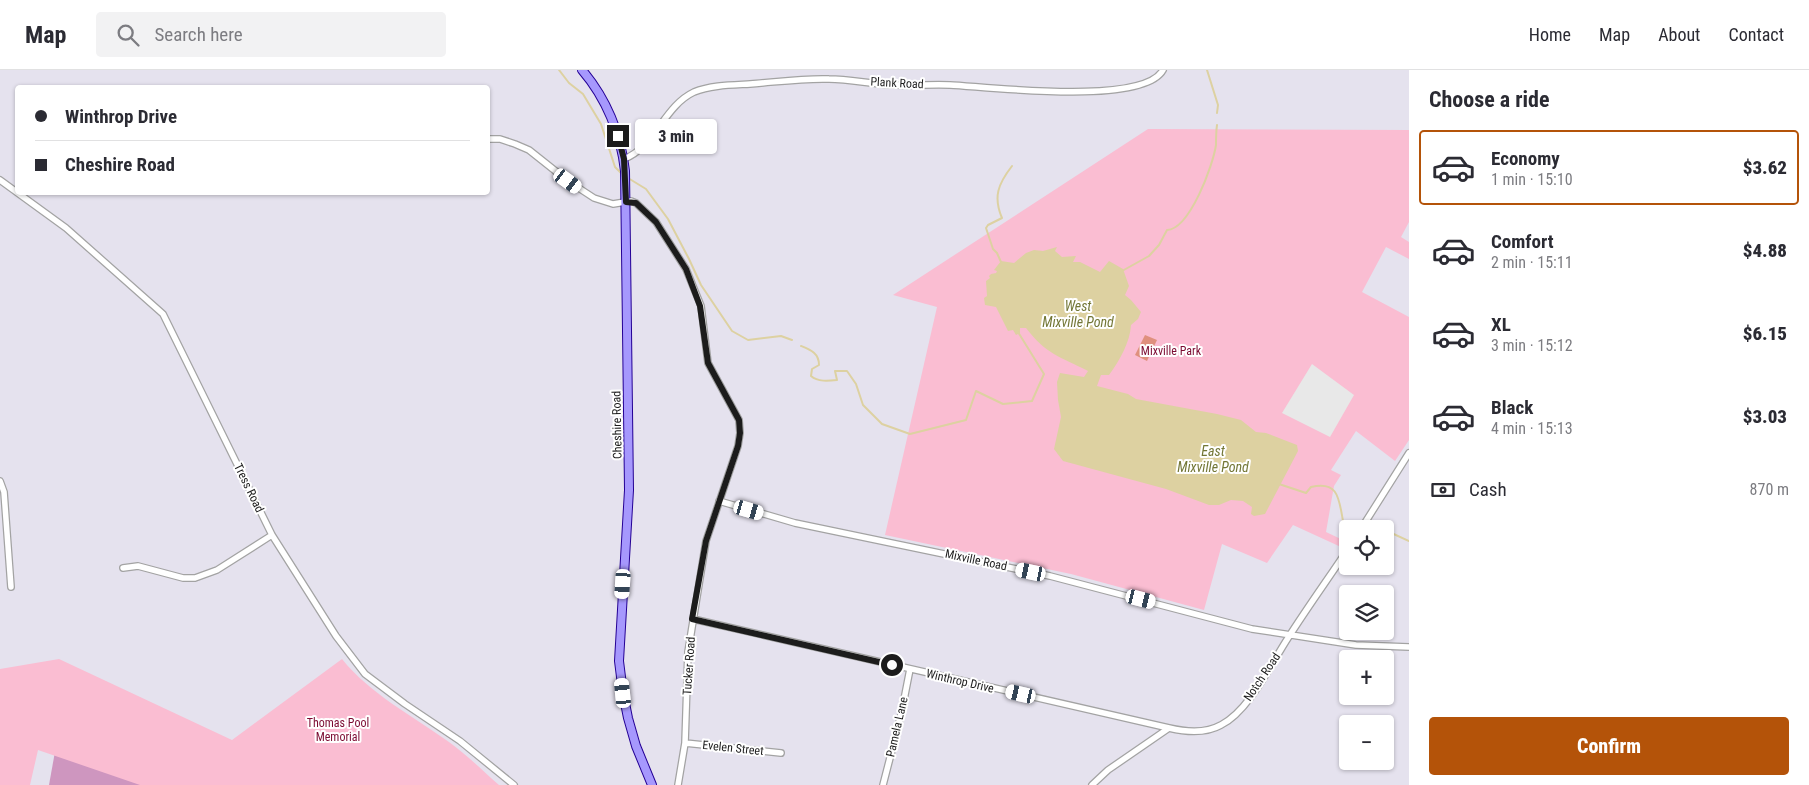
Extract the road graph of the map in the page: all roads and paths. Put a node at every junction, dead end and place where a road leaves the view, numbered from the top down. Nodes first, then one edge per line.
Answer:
1 (582, 70) edge
2 (1163, 70) edge
3 (490, 139) edge
4 (624, 159) junction
5 (0, 180) edge
6 (15, 191) edge
7 (21, 195) edge
8 (626, 202) junction
9 (1409, 453) edge
10 (0, 482) edge
11 (720, 501) junction
12 (1366, 520) edge
13 (272, 535) junction
14 (1339, 562) edge
15 (123, 568) dead end
16 (12, 587) dead end
17 (692, 619) junction
18 (1290, 635) junction
19 (1409, 647) edge
20 (910, 669) junction
21 (1169, 728) junction
22 (685, 743) junction
23 (781, 753) dead end
24 (514, 785) edge
25 (652, 785) edge
26 (678, 785) edge
27 (883, 785) edge
28 (1092, 785) edge

1 - 4 main road, Cheshire Road
2 - 4 street, Plank Road
3 - 8 street
4 - 8 main road, Cheshire Road
5 - 6 street, Tress Road
7 - 13 street, Tress Road
8 - 11 street, Tucker Road
8 - 25 main road, Cheshire Road
9 - 12 street
10 - 16 street
11 - 17 street, Tucker Road
11 - 18 street, Mixville Road
13 - 15 street
13 - 24 street, Tress Road
14 - 18 street, Notch Road
17 - 20 street, Winthrop Drive
17 - 22 street, Tucker Road
18 - 19 street, Mixville Road
18 - 21 street, Notch Road
20 - 21 street, Winthrop Drive
20 - 27 street, Pamela Lane
21 - 28 street
22 - 23 street, Evelen Street
22 - 26 street, Tucker Road

